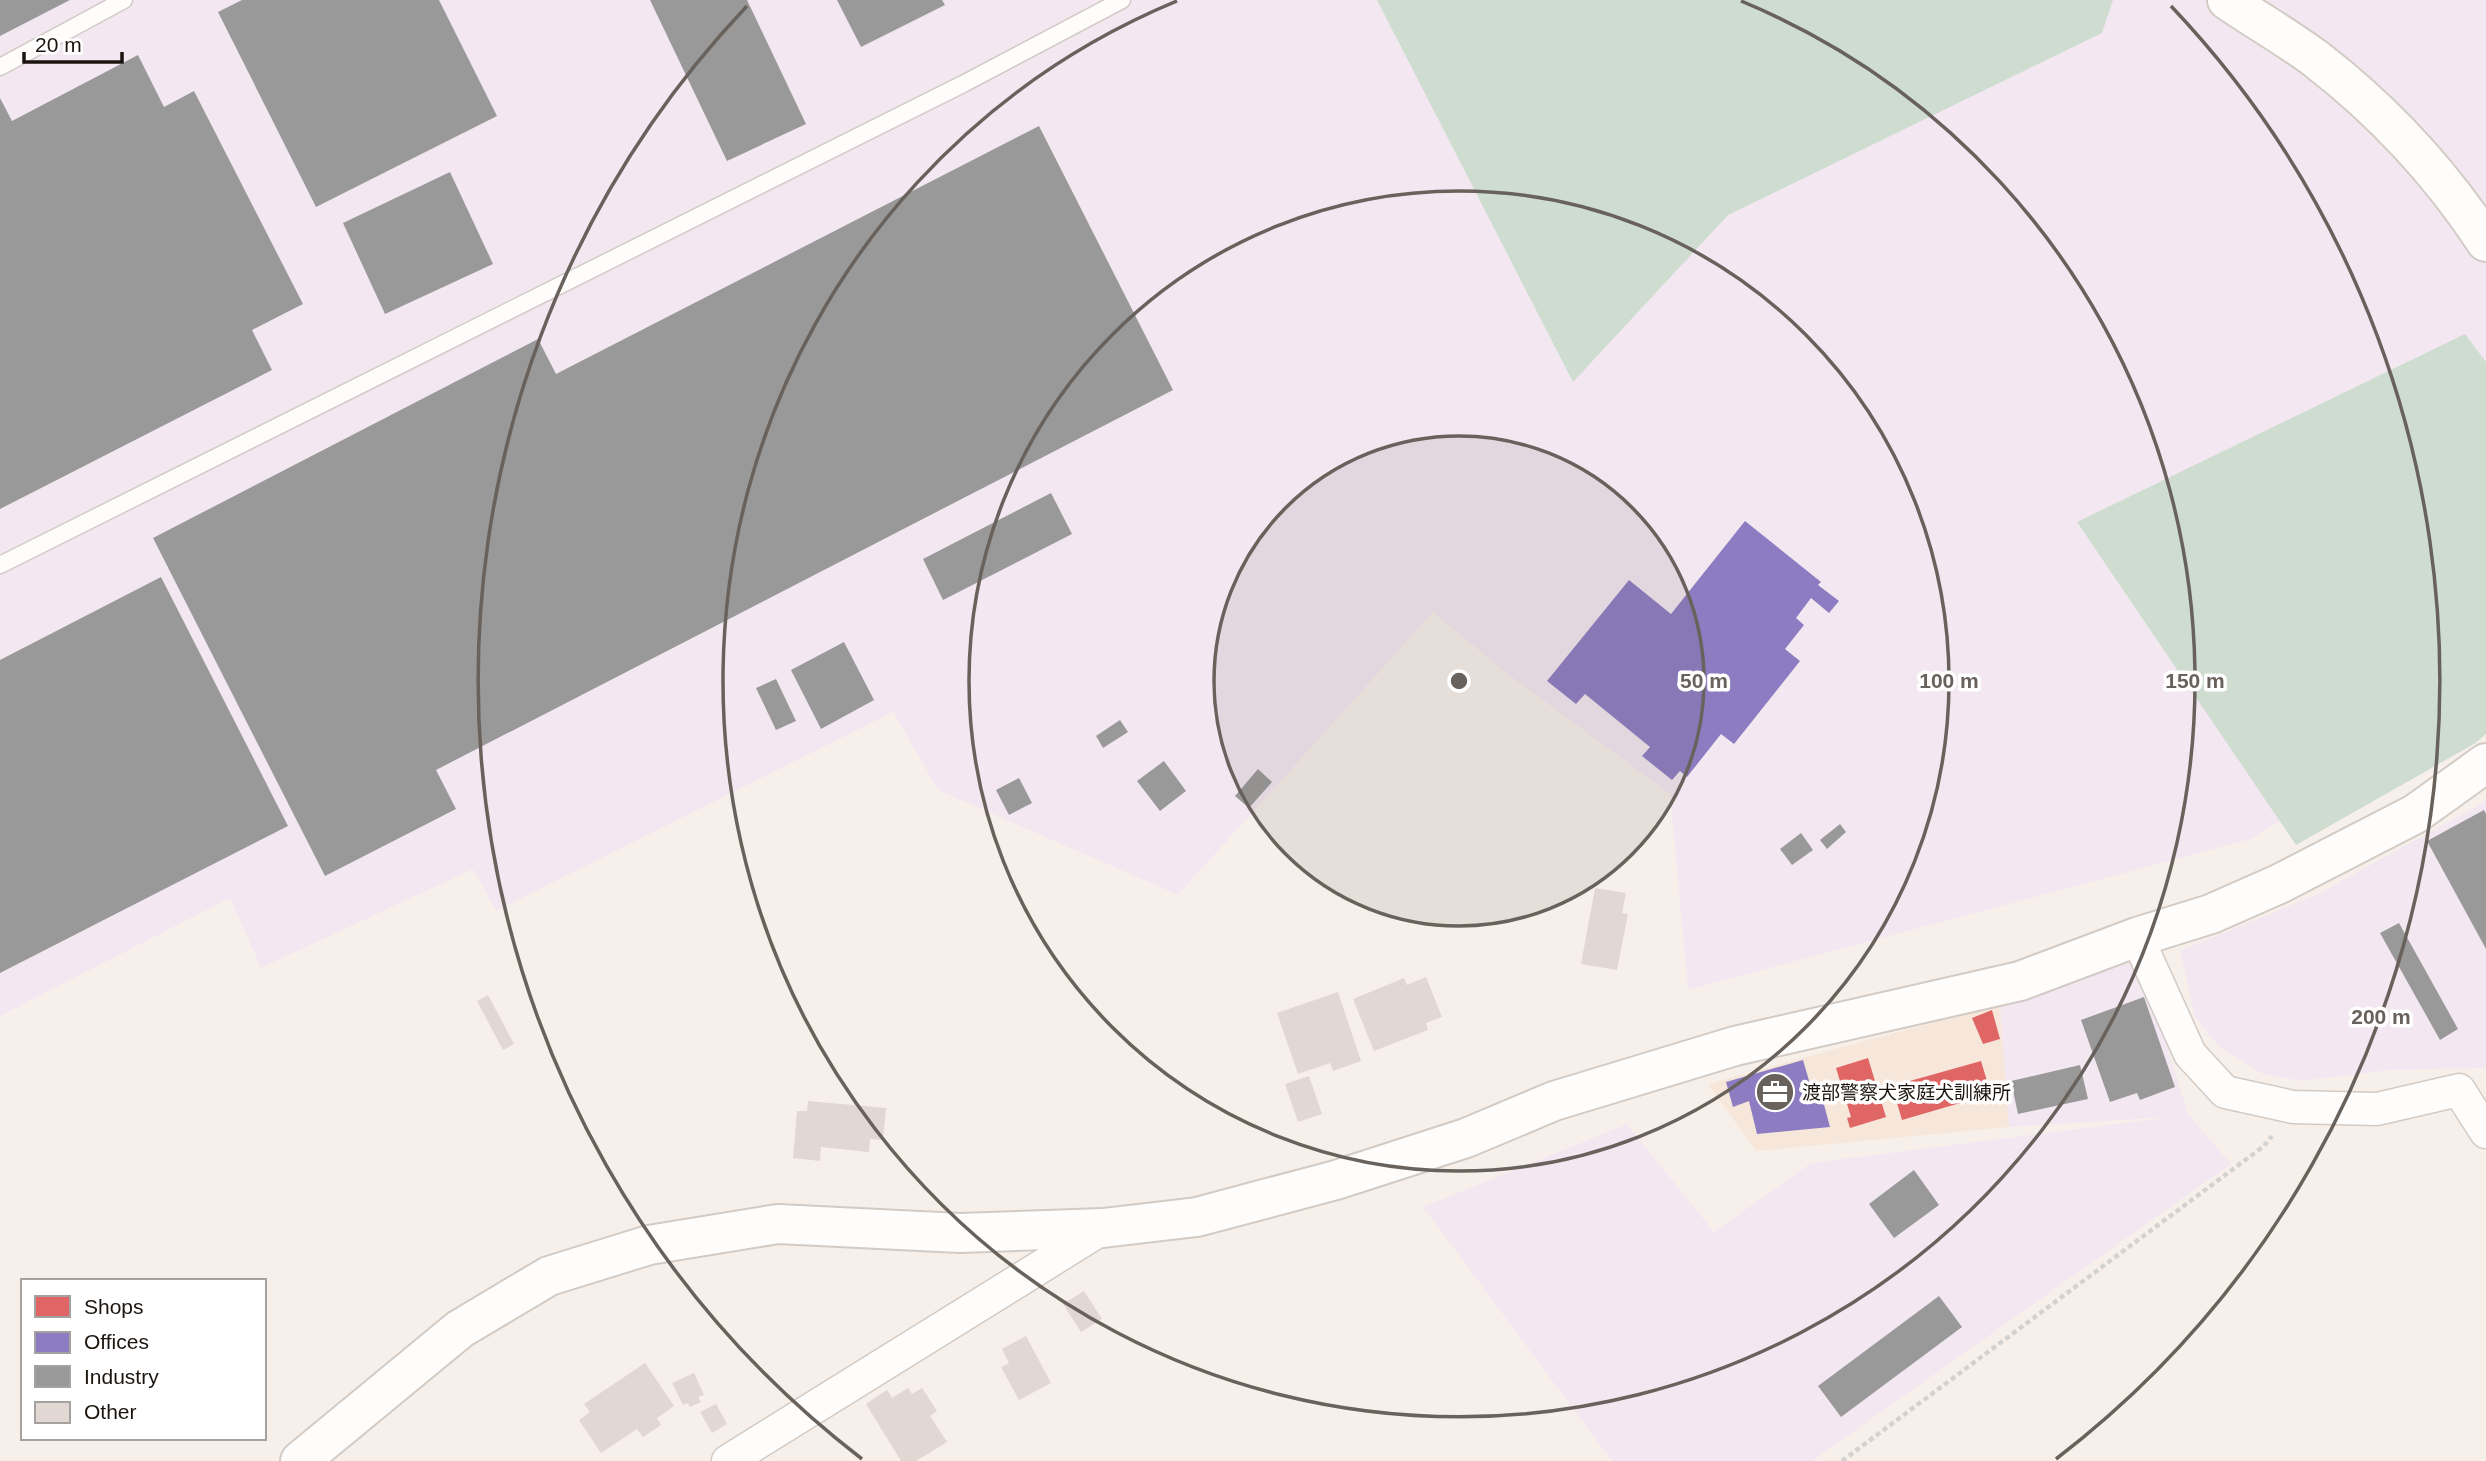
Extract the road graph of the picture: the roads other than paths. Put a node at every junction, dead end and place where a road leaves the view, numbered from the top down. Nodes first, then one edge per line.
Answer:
1 (124, 0) edge
2 (1122, 0) edge
3 (2227, 0) edge
4 (0, 66) edge
5 (2486, 242) edge
6 (0, 565) edge
7 (2486, 763) edge
8 (2137, 937) junction
9 (2486, 1132) edge
10 (1103, 1228) junction
11 (300, 1461) edge
12 (728, 1461) edge

1 - 4 lane
2 - 6 lane
3 - 5 street
7 - 8 street
8 - 9 street
8 - 10 street
10 - 11 street
10 - 12 street

